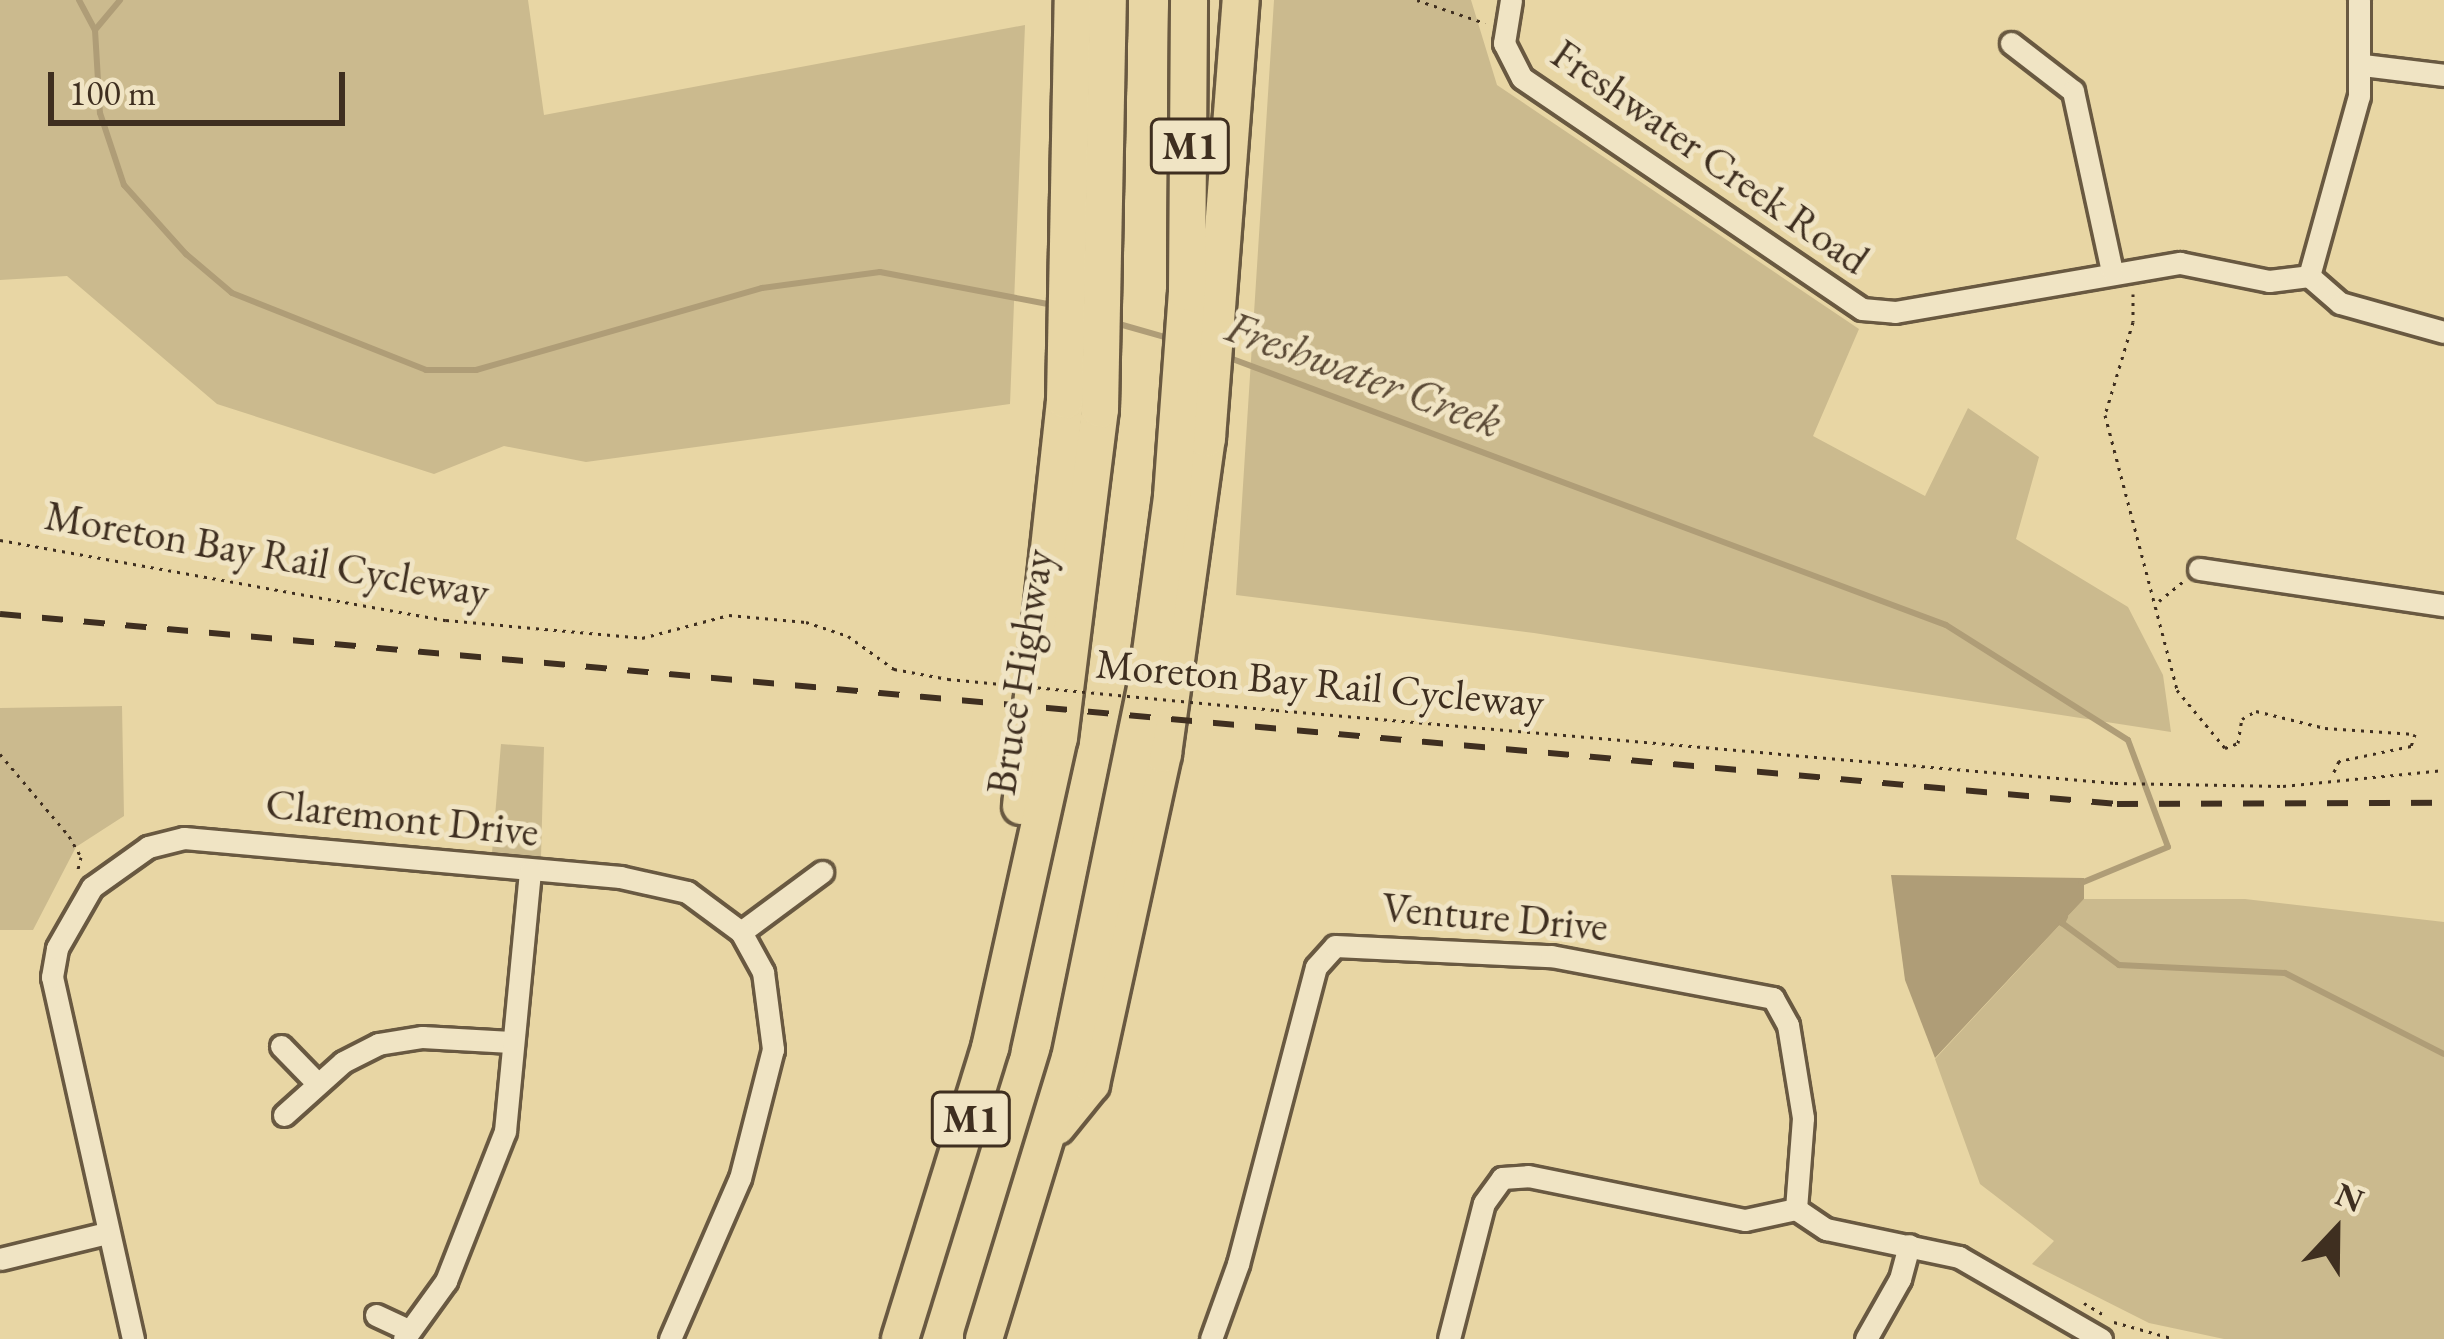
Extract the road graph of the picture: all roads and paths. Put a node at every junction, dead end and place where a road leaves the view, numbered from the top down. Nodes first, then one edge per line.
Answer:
1 (1073, 0) edge
2 (1108, 0) edge
3 (1189, 0) edge
4 (1241, 0) edge
5 (1417, 0) edge
6 (1511, 0) edge
7 (2359, 0) edge
8 (1504, 34) junction
9 (2012, 43) dead end
10 (2363, 64) junction
11 (2444, 76) edge
12 (1090, 266) junction
13 (2120, 270) junction
14 (2309, 276) junction
15 (1203, 296) junction
16 (2444, 332) edge
17 (0, 540) edge
18 (2199, 568) joint
19 (2157, 602) junction
20 (2444, 605) edge
21 (0, 754) edge
22 (2444, 770) edge
23 (2332, 780) junction
24 (530, 871) junction
25 (822, 872) dead end
26 (70, 886) dead end
27 (741, 932) junction
28 (511, 1042) junction
29 (281, 1046) dead end
30 (316, 1083) junction
31 (284, 1115) dead end
32 (1796, 1209) junction
33 (107, 1233) junction
34 (1909, 1245) junction
35 (0, 1259) edge
36 (376, 1315) dead end
37 (406, 1335) edge
38 (133, 1339) edge
39 (670, 1339) edge
40 (900, 1339) edge
41 (984, 1339) edge
42 (1211, 1339) edge
43 (1449, 1339) edge
44 (1866, 1339) edge
45 (2101, 1339) edge

1 - 12 highway
2 - 12 highway, M1
3 - 15 highway, M1
4 - 15 highway
5 - 8 path
6 - 8 street
7 - 10 street
8 - 13 street, Freshwater Creek Road
9 - 13 street
10 - 11 street
10 - 14 street
12 - 40 highway, Bruce Highway / M1
13 - 14 street, Freshwater Creek Road
13 - 19 path
14 - 16 street
15 - 41 highway, M1
17 - 23 path, Moreton Bay Rail Cycleway, bridge
18 - 19 path
18 - 20 street
19 - 23 path
21 - 26 path
22 - 23 path, Moreton Bay Rail Cycleway
24 - 27 street, Claremont Drive
24 - 28 street
24 - 33 street, Claremont Drive
25 - 27 street
27 - 39 street
28 - 30 street
28 - 37 street
29 - 30 street
30 - 31 street
32 - 34 street
32 - 42 street, Venture Drive
32 - 43 street
33 - 35 street
33 - 38 street, Claremont Drive
34 - 44 street
34 - 45 street
36 - 37 street

